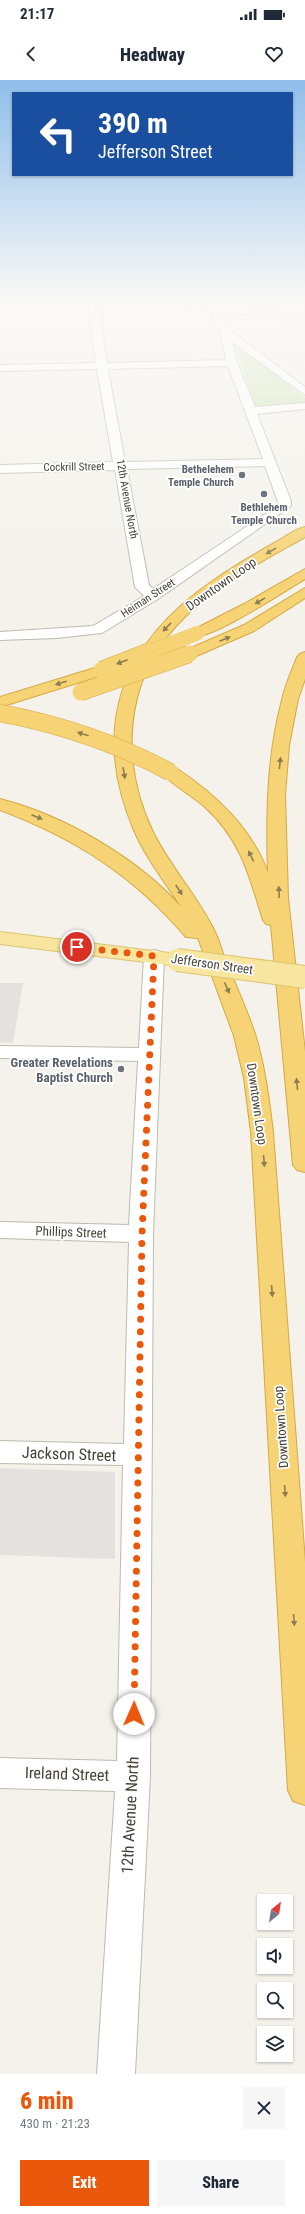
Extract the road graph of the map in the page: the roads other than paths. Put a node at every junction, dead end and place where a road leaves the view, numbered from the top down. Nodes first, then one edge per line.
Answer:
1 (108, 396) edge
2 (246, 396) edge
3 (305, 406) edge
4 (252, 411) junction
5 (269, 462) junction
6 (122, 466) junction
7 (0, 469) edge
8 (305, 531) edge
9 (305, 573) edge
10 (305, 592) edge
11 (153, 596) junction
12 (0, 636) edge
13 (305, 657) edge
14 (0, 702) edge
15 (0, 713) edge
16 (0, 716) edge
17 (0, 804) edge
18 (0, 938) edge
19 (281, 945) junction
20 (165, 958) junction
21 (216, 962) junction
22 (305, 977) edge
23 (0, 1052) edge
24 (150, 1056) junction
25 (305, 1165) edge
26 (0, 1230) edge
27 (142, 1234) junction
28 (0, 1452) edge
29 (139, 1456) junction
30 (0, 1773) edge
31 (133, 1776) junction
32 (305, 1790) edge
33 (116, 2074) edge

1 - 6 street, 12th Avenue North
2 - 4 street
3 - 4 street
4 - 5 street
5 - 6 street, Cockrill Street
5 - 11 street, Heiman Street
6 - 7 street, Cockrill Street
6 - 11 street, 12th Avenue North
8 -> 21 highway, Downtown Loop
9 -> 14 highway, bridge
16 -> 10 highway, bridge
11 - 12 street, Heiman Street
19 -> 13 highway
19 -> 15 highway, bridge
17 -> 21 highway
18 - 20 main road, Jefferson Street
25 -> 19 highway
20 - 22 main road, Jefferson Street, bridge
20 - 24 street, 12th Avenue North
21 -> 32 highway, Downtown Loop
23 - 24 street
24 - 27 street, 12th Avenue North
26 - 27 street, Phillips Street
27 - 29 street, 12th Avenue North
28 - 29 street, Jackson Street
29 - 31 street, 12th Avenue North
30 - 31 street, Ireland Street
31 - 33 street, 12th Avenue North

